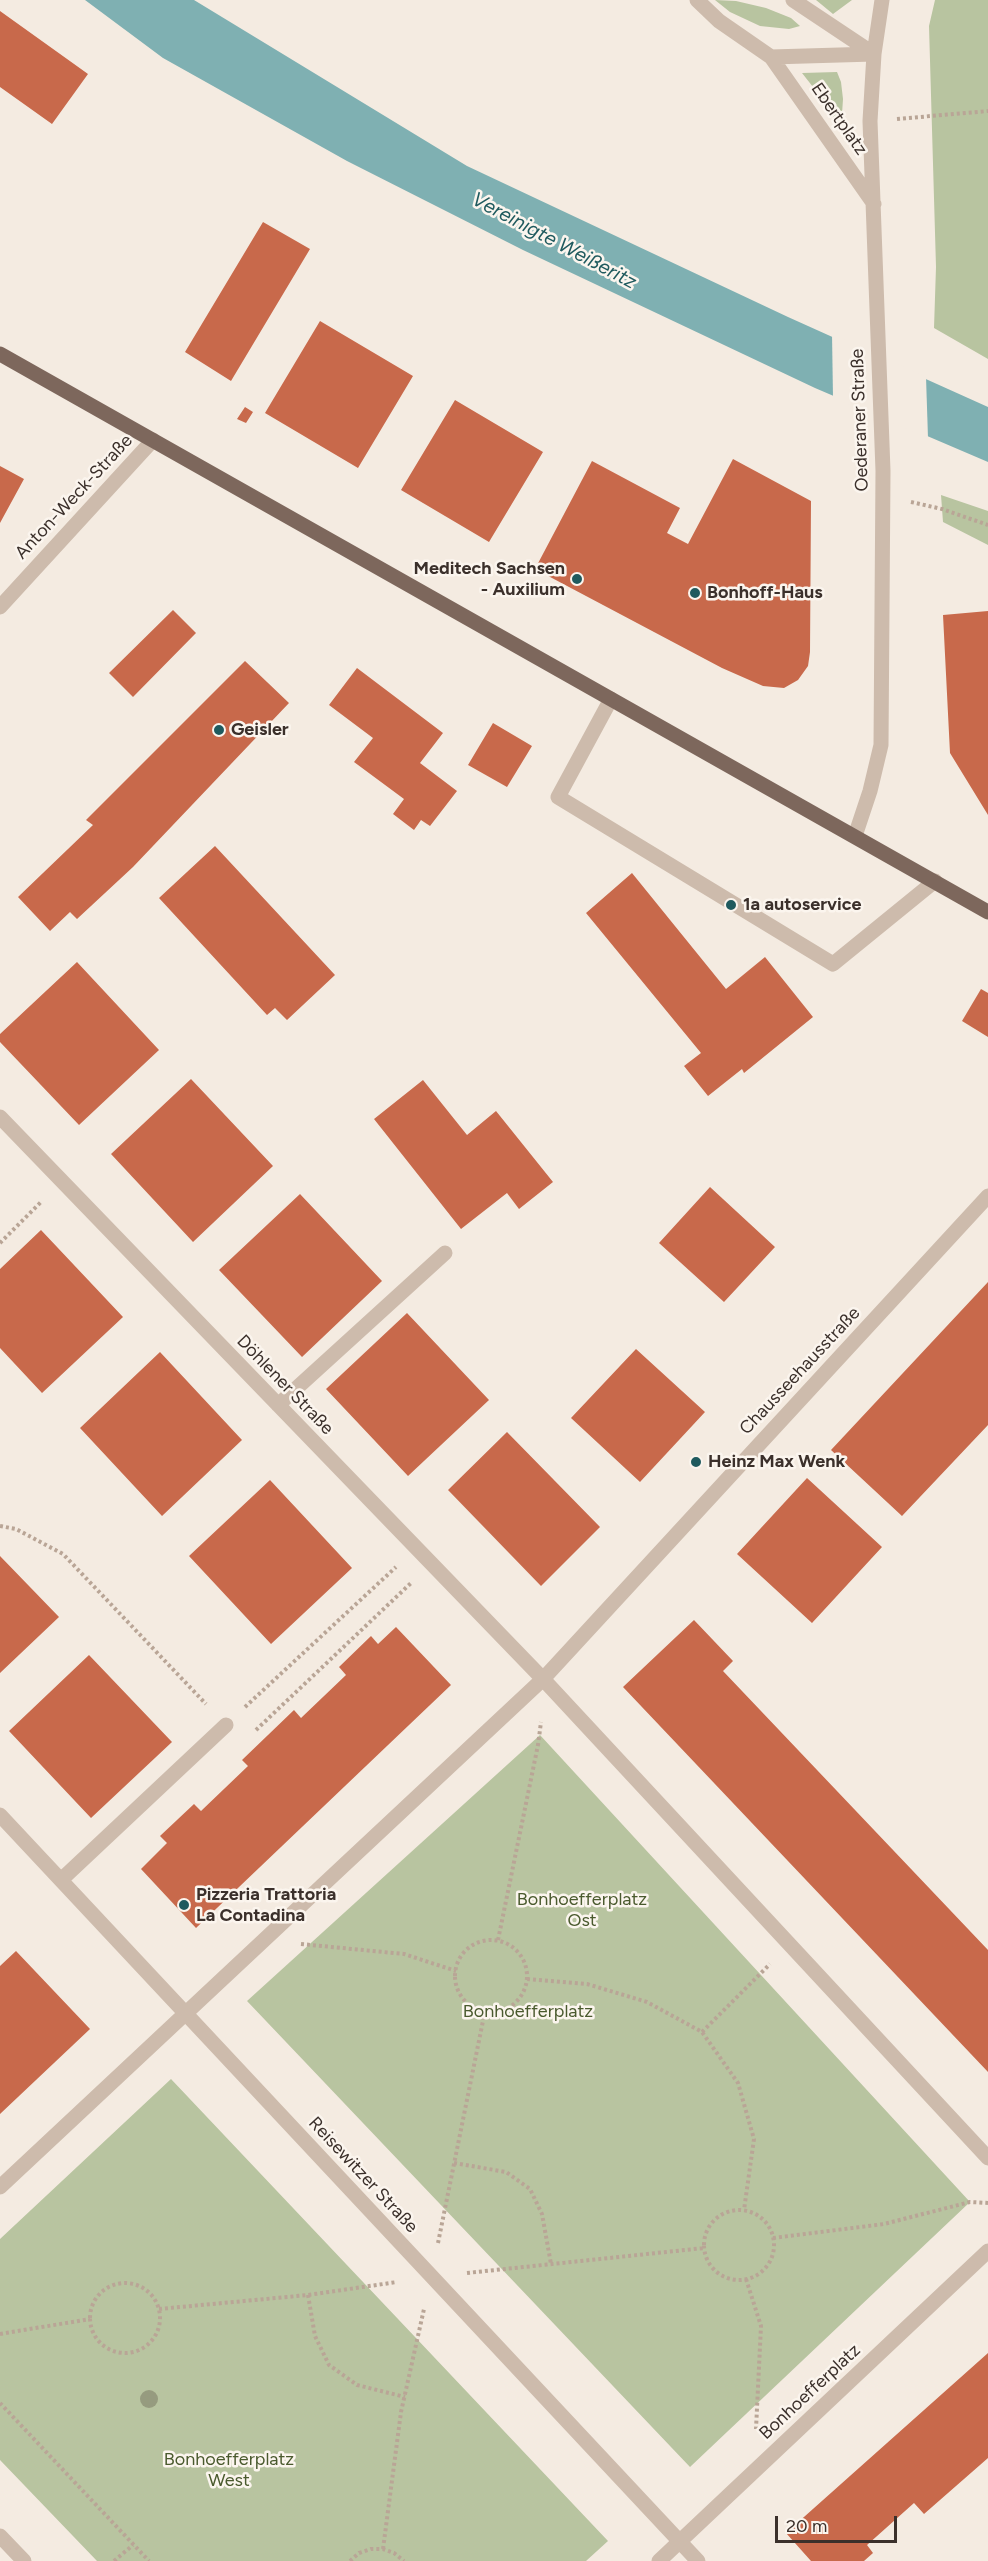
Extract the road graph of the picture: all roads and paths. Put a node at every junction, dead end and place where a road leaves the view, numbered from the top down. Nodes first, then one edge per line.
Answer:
1 (697, 0) edge
2 (793, 0) edge
3 (882, 0) edge
4 (874, 54) junction
5 (771, 57) junction
6 (988, 111) edge
7 (870, 121) junction
8 (874, 204) junction
9 (0, 354) edge
10 (153, 440) junction
11 (883, 496) junction
12 (988, 525) edge
13 (0, 607) edge
14 (611, 699) junction
15 (855, 836) junction
16 (935, 881) junction
17 (988, 912) edge
18 (0, 1117) edge
19 (62, 1181) junction
20 (988, 1196) edge
21 (0, 1243) edge
22 (445, 1254) dead end
23 (278, 1405) junction
24 (0, 1526) edge
25 (416, 1548) junction
26 (543, 1679) junction
27 (226, 1725) junction
28 (0, 1815) edge
29 (61, 1880) junction
30 (266, 1940) junction
31 (498, 1940) junction
32 (790, 1945) junction
33 (456, 1971) junction
34 (527, 1979) junction
35 (485, 2011) junction
36 (185, 2013) junction
37 (702, 2032) junction
38 (988, 2158) edge
39 (454, 2163) junction
40 (0, 2187) edge
41 (988, 2203) edge
42 (744, 2210) junction
43 (773, 2238) junction
44 (704, 2248) junction
45 (988, 2251) edge
46 (551, 2264) junction
47 (432, 2276) junction
48 (746, 2279) junction
49 (308, 2295) junction
50 (159, 2309) junction
51 (90, 2319) junction
52 (0, 2334) edge
53 (405, 2397) junction
54 (0, 2403) edge
55 (754, 2471) junction
56 (0, 2536) edge
57 (679, 2541) junction
58 (134, 2544) junction
59 (383, 2549) junction
60 (24, 2561) edge
61 (114, 2561) edge
62 (149, 2561) edge
63 (350, 2561) edge
64 (404, 2561) edge
65 (658, 2561) edge
66 (698, 2561) edge

1 - 5 street, Ebertplatz
2 - 4 street
3 - 4 street, Oederaner Straße
4 - 5 street, Ebertplatz
4 - 7 street, Oederaner Straße
5 - 8 street, Ebertplatz
6 - 7 path
7 - 8 street, Oederaner Straße
8 - 11 street, Oederaner Straße
9 - 10 main road
10 - 13 street, Anton-Weck-Straße
10 - 14 main road
11 - 12 path
11 - 15 street, Oederaner Straße
14 - 15 main road
14 - 16 street
15 - 16 main road
16 - 17 main road
18 - 19 street, Döhlener Straße
19 - 21 path
19 - 23 street, Döhlener Straße
20 - 26 street, Chausseehausstraße
22 - 23 street
23 - 25 street, Döhlener Straße
24 - 27 path
25 - 26 street, Döhlener Straße
25 - 27 path
26 - 30 street
26 - 31 path
26 - 32 street
27 - 29 street
28 - 29 street, Reisewitzer Straße
29 - 36 street, Reisewitzer Straße
30 - 33 path
30 - 36 street
31 - 33 path
31 - 34 path
32 - 37 path
32 - 38 street
33 - 35 path
34 - 35 path
34 - 37 path
35 - 39 path
36 - 40 street
36 - 47 street, Reisewitzer Straße
37 - 42 path
39 - 46 path
39 - 47 path
41 - 43 path
42 - 43 path
42 - 44 path
43 - 48 path
44 - 46 path
44 - 48 path
45 - 55 street, Bonhoefferplatz
46 - 47 path
47 - 49 path
47 - 53 path
47 - 57 street, Reisewitzer Straße
48 - 55 path
49 - 50 path
49 - 53 path
50 - 51 path
50 - 51 path
51 - 52 path
53 - 59 path
54 - 58 path
55 - 57 street, Bonhoefferplatz
56 - 60 street
57 - 65 street, Bonhoefferplatz
57 - 66 street, Reisewitzer Straße
58 - 61 path
58 - 62 path
59 - 63 path
59 - 64 path

